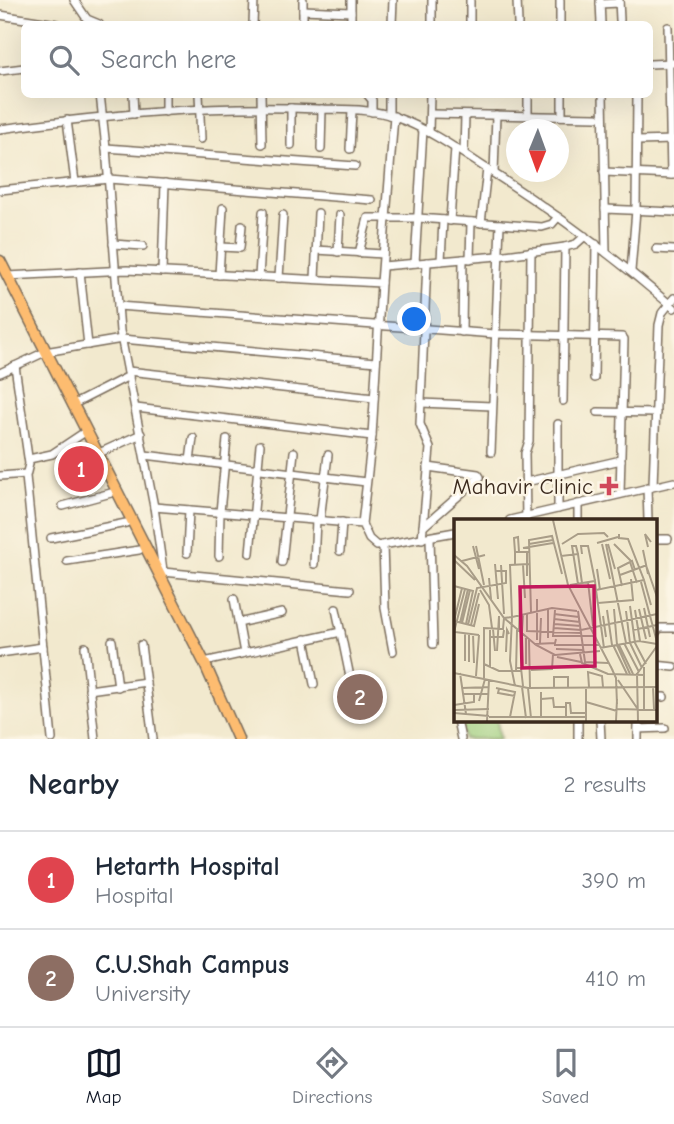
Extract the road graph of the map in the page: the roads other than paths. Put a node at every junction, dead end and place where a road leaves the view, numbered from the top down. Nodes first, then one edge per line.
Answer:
1 (74, 0) edge
2 (254, 0) edge
3 (303, 0) edge
4 (351, 0) edge
5 (393, 0) edge
6 (432, 0) edge
7 (470, 0) edge
8 (517, 0) edge
9 (560, 0) edge
10 (600, 2) edge
11 (619, 2) edge
12 (303, 10) junction
13 (351, 12) junction
14 (0, 15) edge
15 (620, 20) dead end
16 (38, 21) edge
17 (91, 21) edge
18 (253, 21) edge
19 (303, 21) edge
20 (351, 21) edge
21 (392, 21) edge
22 (432, 21) edge
23 (470, 21) edge
24 (518, 21) edge
25 (560, 21) edge
26 (601, 21) edge
27 (668, 27) dead end
28 (672, 63) edge
29 (653, 64) edge
30 (21, 68) edge
31 (0, 71) edge
32 (101, 98) edge
33 (133, 98) edge
34 (165, 98) edge
35 (199, 98) edge
36 (261, 98) edge
37 (370, 98) edge
38 (389, 98) edge
39 (430, 98) edge
40 (527, 98) edge
41 (562, 98) edge
42 (603, 98) edge
43 (637, 98) edge
44 (261, 106) junction
45 (291, 108) junction
46 (322, 109) junction
47 (199, 110) junction
48 (352, 111) junction
49 (166, 112) junction
50 (372, 112) junction
51 (134, 114) junction
52 (430, 114) junction
53 (465, 115) junction
54 (496, 115) junction
55 (103, 116) junction
56 (391, 116) junction
57 (528, 116) junction
58 (562, 116) junction
59 (597, 117) dead end
60 (67, 120) junction
61 (0, 129) edge
62 (426, 131) junction
63 (201, 139) dead end
64 (672, 140) edge
65 (637, 141) junction
66 (262, 144) dead end
67 (291, 145) dead end
68 (106, 148) junction
69 (455, 148) junction
70 (321, 149) dead end
71 (350, 149) dead end
72 (464, 153) junction
73 (355, 166) dead end
74 (490, 171) junction
75 (604, 172) junction
76 (636, 173) junction
77 (672, 175) edge
78 (109, 179) junction
79 (75, 182) junction
80 (166, 183) junction
81 (0, 190) edge
82 (372, 200) dead end
83 (223, 208) dead end
84 (605, 209) junction
85 (636, 210) junction
86 (263, 212) dead end
87 (674, 212) edge
88 (318, 213) dead end
89 (283, 215) dead end
90 (340, 215) dead end
91 (558, 217) junction
92 (386, 218) junction
93 (418, 218) junction
94 (447, 220) junction
95 (471, 222) junction
96 (481, 223) junction
97 (500, 224) junction
98 (242, 225) dead end
99 (585, 236) junction
100 (113, 244) junction
101 (596, 244) junction
102 (143, 246) dead end
103 (221, 247) junction
104 (565, 247) junction
105 (656, 249) dead end
106 (316, 250) junction
107 (674, 250) edge
108 (531, 251) junction
109 (338, 252) junction
110 (606, 252) junction
111 (359, 253) junction
112 (383, 254) junction
113 (498, 256) junction
114 (466, 259) junction
115 (0, 261) edge
116 (441, 261) junction
117 (426, 262) junction
118 (415, 263) junction
119 (383, 266) junction
120 (115, 270) junction
121 (631, 271) junction
122 (80, 272) junction
123 (162, 272) junction
124 (219, 275) junction
125 (4, 276) edge
126 (259, 277) junction
127 (279, 278) junction
128 (315, 279) junction
129 (381, 282) junction
130 (673, 303) edge
131 (118, 306) junction
132 (379, 326) junction
133 (424, 330) junction
134 (462, 332) junction
135 (495, 334) junction
136 (530, 335) junction
137 (562, 335) junction
138 (595, 336) junction
139 (121, 338) junction
140 (88, 345) junction
141 (43, 354) junction
142 (376, 362) junction
143 (15, 366) junction
144 (0, 373) edge
145 (129, 374) junction
146 (594, 378) dead end
147 (374, 398) junction
148 (563, 401) dead end
149 (421, 404) junction
150 (72, 405) junction
151 (492, 406) junction
152 (136, 408) junction
153 (598, 412) dead end
154 (623, 412) junction
155 (656, 413) junction
156 (558, 424) dead end
157 (83, 433) junction
158 (141, 434) junction
159 (372, 436) junction
160 (193, 438) dead end
161 (227, 439) dead end
162 (260, 445) dead end
163 (294, 452) dead end
164 (491, 452) dead end
165 (97, 454) junction
166 (145, 455) junction
167 (328, 455) dead end
168 (29, 458) junction
169 (621, 460) junction
170 (190, 461) junction
171 (224, 465) junction
172 (428, 467) junction
173 (258, 469) junction
174 (291, 473) junction
175 (26, 474) junction
176 (558, 475) junction
177 (0, 476) edge
178 (325, 477) junction
179 (366, 482) junction
180 (526, 482) junction
181 (674, 482) edge
182 (650, 486) junction
183 (111, 493) junction
184 (620, 494) junction
185 (578, 504) junction
186 (63, 506) dead end
187 (154, 507) junction
188 (558, 509) junction
189 (189, 510) junction
190 (220, 512) junction
191 (253, 515) junction
192 (285, 518) junction
193 (526, 518) edge
194 (578, 519) edge
195 (648, 519) edge
196 (318, 520) junction
197 (342, 522) junction
198 (126, 523) junction
199 (362, 524) junction
200 (423, 527) junction
201 (454, 532) edge
202 (51, 538) dead end
203 (426, 538) junction
204 (656, 539) edge
205 (668, 539) dead end
206 (383, 545) junction
207 (139, 550) junction
208 (340, 551) dead end
209 (187, 553) dead end
210 (250, 554) dead end
211 (219, 556) dead end
212 (67, 561) dead end
213 (282, 562) dead end
214 (314, 565) dead end
215 (160, 573) junction
216 (350, 590) dead end
217 (234, 599) dead end
218 (336, 609) dead end
219 (282, 613) dead end
220 (238, 623) junction
221 (674, 628) edge
222 (341, 632) junction
223 (656, 632) edge
224 (305, 639) junction
225 (112, 641) dead end
226 (433, 644) dead end
227 (141, 645) dead end
228 (43, 647) junction
229 (85, 648) dead end
230 (393, 652) dead end
231 (0, 653) edge
232 (244, 653) junction
233 (204, 662) junction
234 (656, 665) edge
235 (674, 667) edge
236 (350, 677) dead end
237 (146, 682) junction
238 (314, 684) dead end
239 (118, 687) junction
240 (89, 690) junction
241 (656, 697) edge
242 (664, 697) dead end
243 (638, 722) edge
244 (665, 728) dead end
245 (638, 729) junction
246 (52, 739) edge
247 (95, 739) edge
248 (153, 739) edge
249 (233, 739) edge
250 (238, 739) edge
251 (638, 739) edge

1 - 17 street
2 - 18 street
3 - 12 street
4 - 13 street
5 - 21 street
6 - 22 street
7 - 23 street
8 - 24 street
9 - 25 street
10 - 11 street
10 - 26 street
11 - 15 street
12 - 13 street
12 - 19 street
13 - 20 street
14 - 16 street
27 - 28 street
28 - 29 street
28 - 64 street
30 - 31 street
32 - 55 street
33 - 51 street
34 - 49 street
35 - 47 street
36 - 44 street
37 - 50 street
38 - 56 street
39 - 52 street
40 - 57 street
41 - 58 street
42 - 75 street
43 - 65 street
44 - 45 street
44 - 47 street
44 - 66 street
45 - 46 street
45 - 67 street
46 - 48 street
46 - 70 street
47 - 49 street
47 - 63 street
48 - 50 street
48 - 71 street
49 - 51 street
50 - 56 street
51 - 55 street
52 - 53 street
52 - 62 street
53 - 54 street
53 - 72 street
54 - 57 street
54 - 74 street
55 - 60 street
55 - 68 street
56 - 62 street
56 - 92 street
57 - 58 street
58 - 59 street
60 - 61 street
60 - 79 street
62 - 69 street
62 - 93 street
64 - 65 street
64 - 77 street
65 - 76 street
68 - 73 street
68 - 78 street
69 - 72 street
69 - 94 street
72 - 74 street
74 - 91 street
74 - 96 street
75 - 76 street
75 - 84 street
76 - 77 street
76 - 85 street
78 - 79 street
78 - 80 street
78 - 100 street
79 - 81 street
80 - 82 street
80 - 123 street
83 - 103 street
84 - 85 street
84 - 110 street
85 - 87 street
85 - 121 street
86 - 126 street
88 - 106 street
89 - 127 street
90 - 109 street
91 - 97 street
91 - 99 street
92 - 93 street
92 - 111 street
92 - 112 street
93 - 94 street
93 - 118 street
94 - 95 street
94 - 116 street
95 - 96 street
95 - 114 street
96 - 97 street
97 - 113 street
98 - 103 street
99 - 101 street
99 - 104 street
100 - 102 street
100 - 120 street
101 - 110 street
101 - 138 street
103 - 124 street
104 - 108 street
104 - 137 street
105 - 107 street
106 - 109 street
106 - 128 street
108 - 113 street
108 - 136 street
109 - 111 street
110 - 121 street
111 - 112 street
112 - 119 street
113 - 114 street
113 - 135 street
114 - 116 street
114 - 134 street
115 - 125 highway
116 - 117 street
117 - 118 street
117 - 133 street
118 - 119 street
119 - 129 street
120 - 122 street
120 - 123 street
120 - 131 street
121 - 130 street
122 - 125 street
122 - 140 street
123 - 124 street
124 - 126 street
125 - 141 highway
126 - 127 street
127 - 128 street
128 - 129 street
129 - 132 street
130 - 155 street
131 - 132 street
131 - 139 street
132 - 133 street
132 - 142 street
133 - 134 street
133 - 149 street
134 - 135 street
135 - 136 street
135 - 151 street
136 - 137 street
136 - 180 street
137 - 138 street
137 - 148 street
138 - 146 street
138 - 154 street
139 - 140 street
139 - 142 street
139 - 145 street
140 - 141 street
141 - 143 street
141 - 150 highway
141 - 157 highway
142 - 147 street
143 - 144 street
143 - 168 street
145 - 147 street
145 - 150 street
145 - 152 street
147 - 159 street
149 - 151 street
149 - 172 street
150 - 157 highway
151 - 164 street
152 - 158 street
152 - 159 street
153 - 154 street
154 - 155 street
154 - 169 street
155 - 182 street
156 - 176 street
157 - 165 highway
157 - 168 street
157 - 183 highway
158 - 165 street
158 - 166 street
159 - 179 street
160 - 170 street
161 - 171 street
162 - 173 street
163 - 174 street
165 - 215 highway
166 - 170 street
166 - 187 street
167 - 178 street
168 - 175 street
169 - 176 street
169 - 184 street
170 - 171 street
171 - 173 street
171 - 190 street
172 - 200 street
172 - 200 street
173 - 174 street
173 - 191 street
174 - 178 street
174 - 192 street
175 - 177 street
175 - 228 street
176 - 180 street
176 - 188 street
178 - 179 street
178 - 196 street
179 - 199 street
180 - 193 street
181 - 182 street
182 - 184 street
182 - 195 street
183 - 186 street
183 - 198 highway
184 - 185 street
185 - 188 street
185 - 194 street
187 - 189 street
187 - 215 street
188 - 193 street
189 - 190 street
189 - 209 street
190 - 191 street
190 - 211 street
191 - 192 street
191 - 210 street
192 - 196 street
192 - 213 street
196 - 197 street
196 - 214 street
197 - 199 street
197 - 208 street
198 - 202 street
198 - 207 highway
199 - 206 street
200 - 203 street
201 - 203 street
203 - 206 street
203 - 226 street
204 - 205 street
206 - 230 street
207 - 212 street
207 - 249 highway
215 - 216 street
215 - 233 highway
217 - 220 street
218 - 222 street
219 - 220 street
220 - 232 street
221 - 223 street
222 - 224 street
222 - 236 street
224 - 232 street
224 - 238 street
225 - 239 street
227 - 237 street
228 - 231 street
228 - 246 street
229 - 240 street
232 - 233 street
233 - 250 highway
234 - 235 street
237 - 239 street
237 - 248 street
239 - 240 street
240 - 247 street
241 - 242 street
243 - 245 street
244 - 245 street
245 - 251 street

